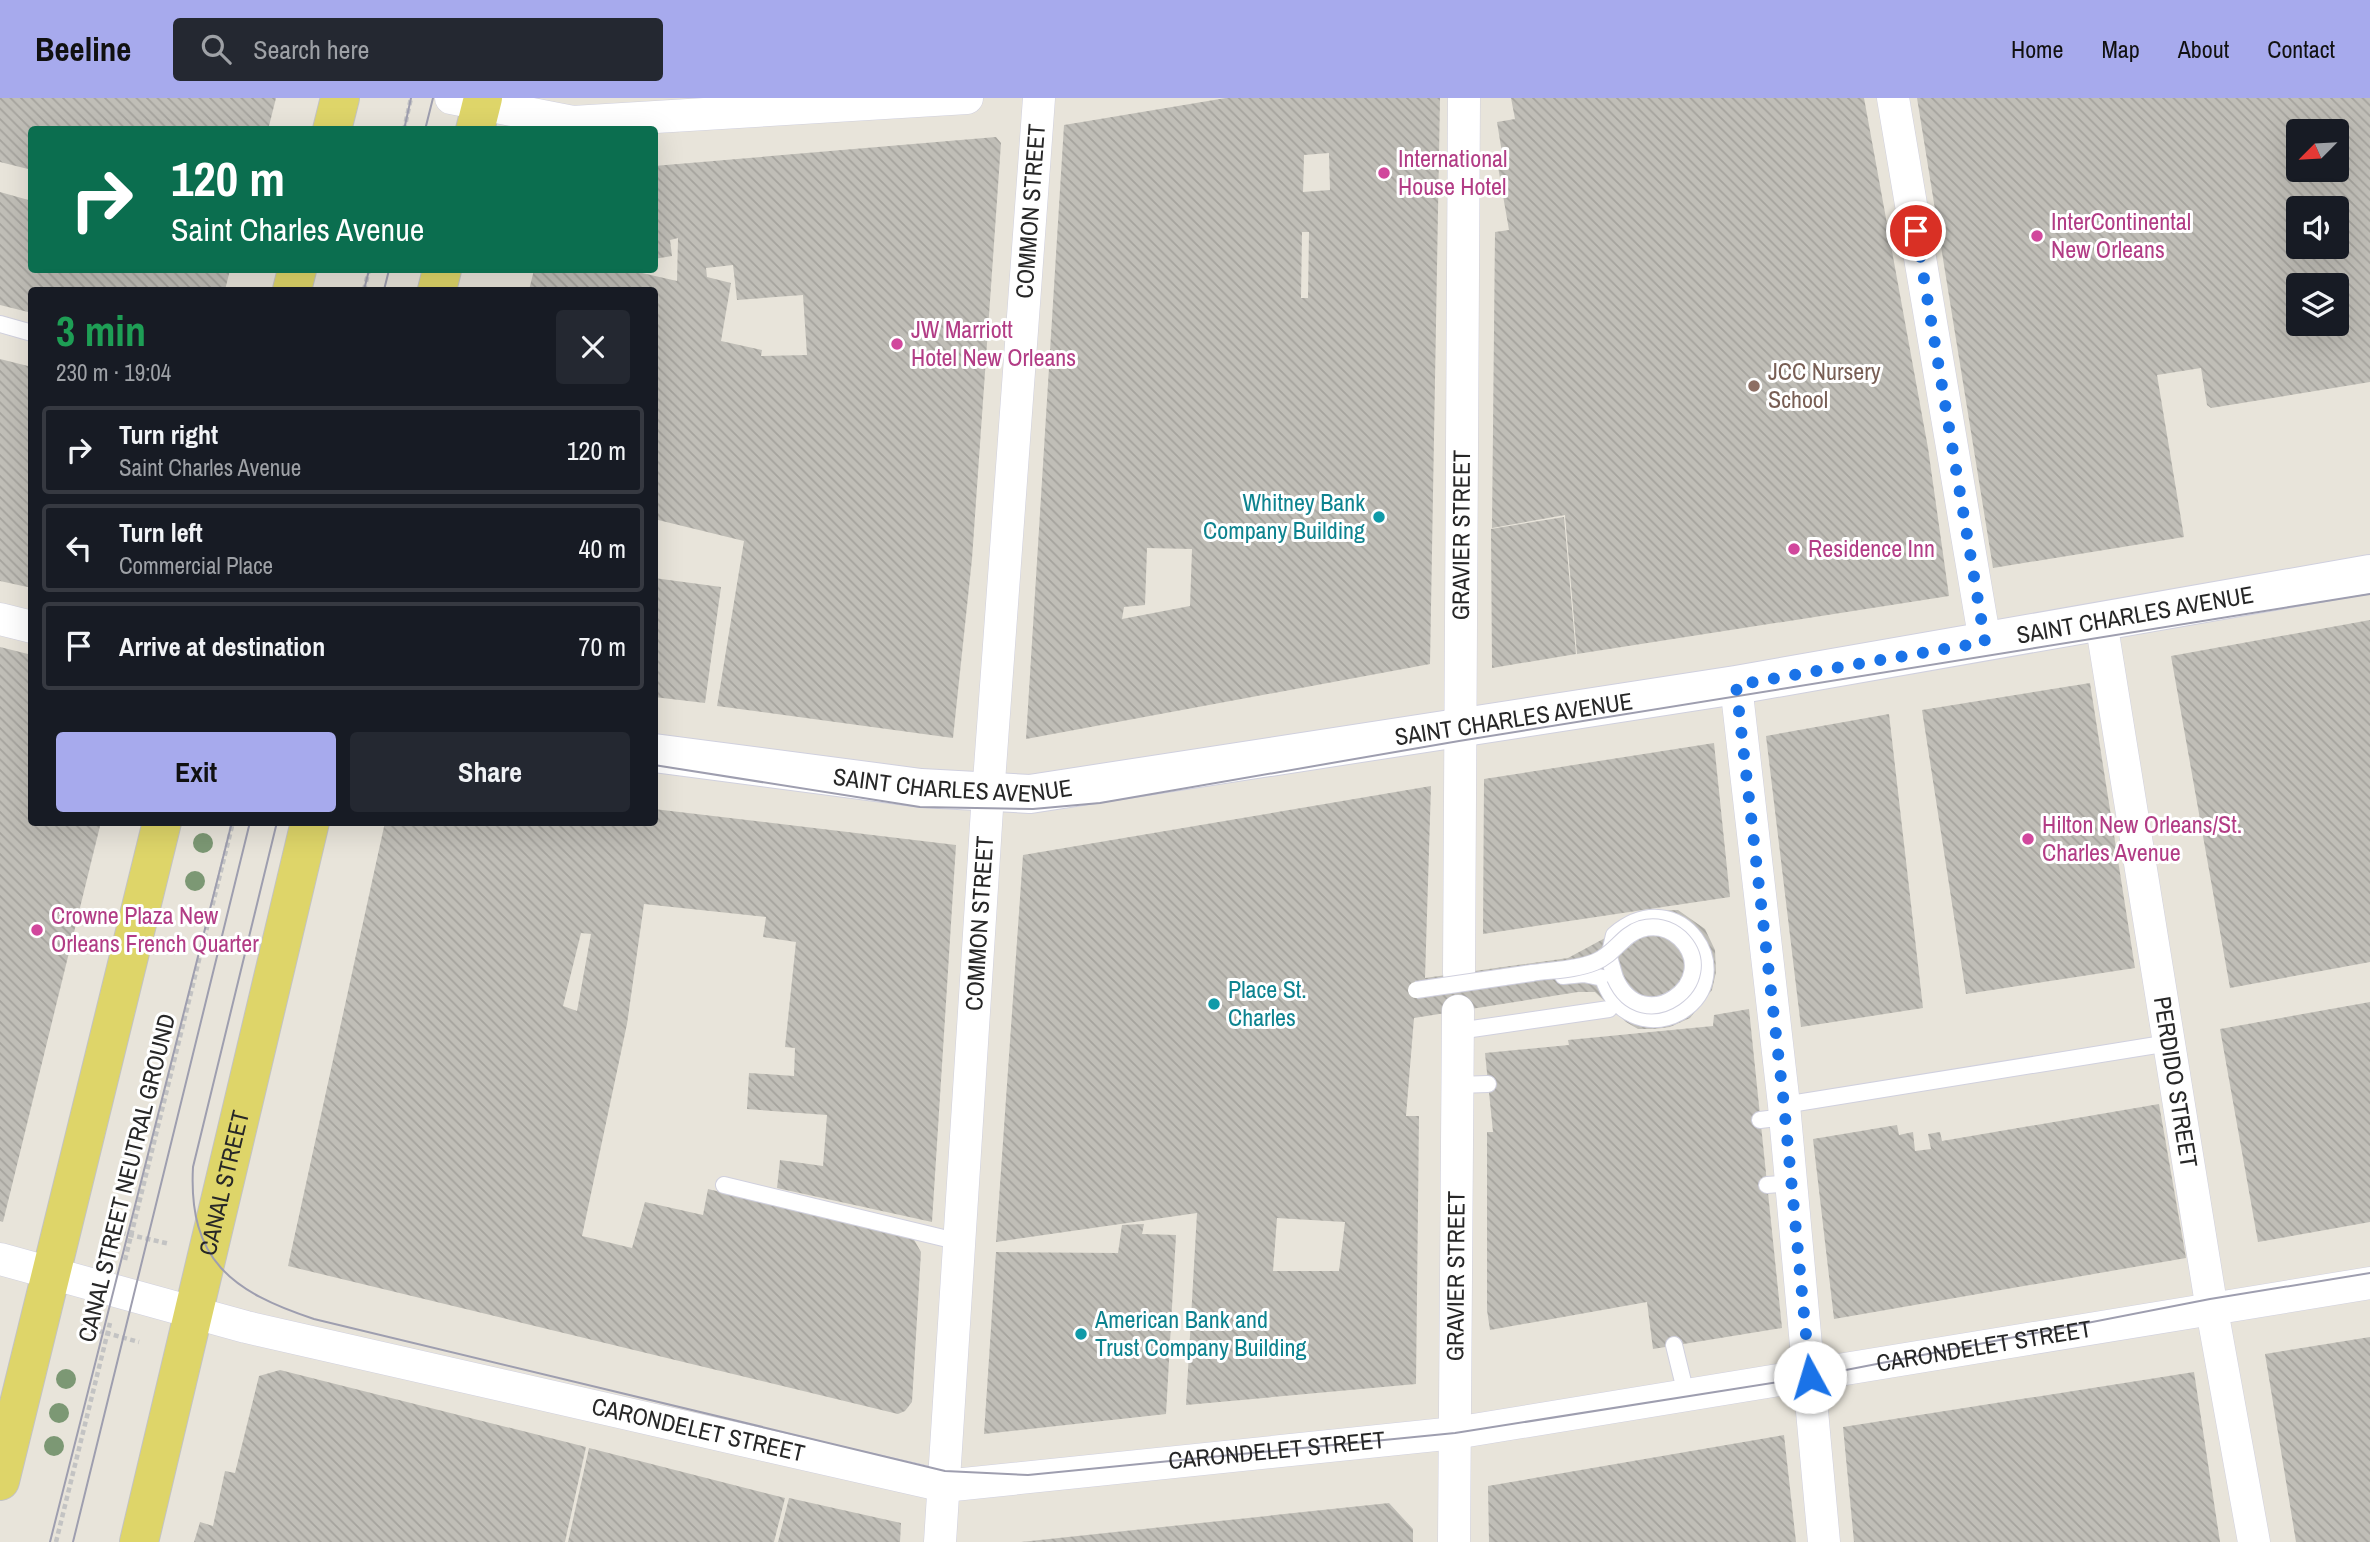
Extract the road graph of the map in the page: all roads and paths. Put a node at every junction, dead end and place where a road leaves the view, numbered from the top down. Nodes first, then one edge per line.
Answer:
1 (341, 98) edge
2 (411, 98) edge
3 (967, 98) edge
4 (1039, 98) edge
5 (1464, 98) edge
6 (1893, 98) edge
7 (472, 108) edge
8 (333, 126) edge
9 (405, 126) edge
10 (0, 324) edge
11 (28, 332) edge
12 (2370, 574) edge
13 (0, 619) edge
14 (2101, 621) junction
15 (28, 626) edge
16 (1985, 642) junction
17 (1736, 685) junction
18 (1460, 728) junction
19 (658, 754) edge
20 (989, 794) junction
21 (161, 826) edge
22 (232, 826) edge
23 (309, 826) edge
24 (1609, 978) junction
25 (1416, 990) dead end
26 (1458, 1001) junction
27 (1609, 1009) dead end
28 (2169, 1043) junction
29 (1488, 1084) dead end
30 (1457, 1085) junction
31 (1776, 1114) junction
32 (723, 1185) dead end
33 (104, 1229) dead end
34 (132, 1234) junction
35 (960, 1241) junction
36 (174, 1245) dead end
37 (0, 1259) edge
38 (52, 1272) junction
39 (2370, 1283) edge
40 (118, 1291) junction
41 (2212, 1310) junction
42 (194, 1313) junction
43 (81, 1326) dead end
44 (107, 1333) junction
45 (139, 1342) dead end
46 (1674, 1345) dead end
47 (1810, 1377) junction
48 (1686, 1394) junction
49 (1455, 1433) junction
50 (0, 1482) edge
51 (944, 1486) junction
52 (56, 1542) edge
53 (139, 1542) edge
54 (940, 1542) edge
55 (1454, 1542) edge
56 (1824, 1542) edge
57 (2254, 1542) edge

1 - 8 main road
2 - 9 path
3 - 7 street
4 - 20 street, COMMON STREET
5 - 18 street, GRAVIER STREET
6 - 16 street
10 - 11 lane
12 - 14 street, SAINT CHARLES AVENUE
13 - 15 street
14 - 16 street, SAINT CHARLES AVENUE
14 - 28 street, PERDIDO STREET
16 - 17 street, SAINT CHARLES AVENUE
17 - 18 street, SAINT CHARLES AVENUE
17 - 31 street
18 - 20 street, SAINT CHARLES AVENUE
18 - 26 street, GRAVIER STREET
19 - 20 street, SAINT CHARLES AVENUE
20 - 35 street, COMMON STREET
21 - 38 main road
22 - 34 path, CANAL STREET NEUTRAL GROUND
23 - 42 main road, CANAL STREET
24 - 24 lane, bridge
24 - 25 lane, bridge
24 - 26 lane
26 - 27 lane
26 - 30 street, GRAVIER STREET
28 - 31 lane
28 - 41 street, PERDIDO STREET
29 - 30 lane
30 - 49 street, GRAVIER STREET
31 - 47 street
32 - 35 lane
33 - 34 path
34 - 36 path
34 - 40 path, CANAL STREET NEUTRAL GROUND
35 - 51 street, COMMON STREET
37 - 38 street, CARONDELET STREET
38 - 40 street, CARONDELET STREET
38 - 50 main road
39 - 41 street, CARONDELET STREET
40 - 42 street, CARONDELET STREET
40 - 44 path, CANAL STREET NEUTRAL GROUND
41 - 47 street, CARONDELET STREET
41 - 57 street, PERDIDO STREET
42 - 51 street, CARONDELET STREET
42 - 53 main road, CANAL STREET
43 - 44 path
44 - 45 path
44 - 52 path, CANAL STREET NEUTRAL GROUND
46 - 48 lane
47 - 48 street, CARONDELET STREET
47 - 56 street
48 - 49 street, CARONDELET STREET
49 - 51 street, CARONDELET STREET
49 - 55 street, GRAVIER STREET
51 - 54 street, COMMON STREET

